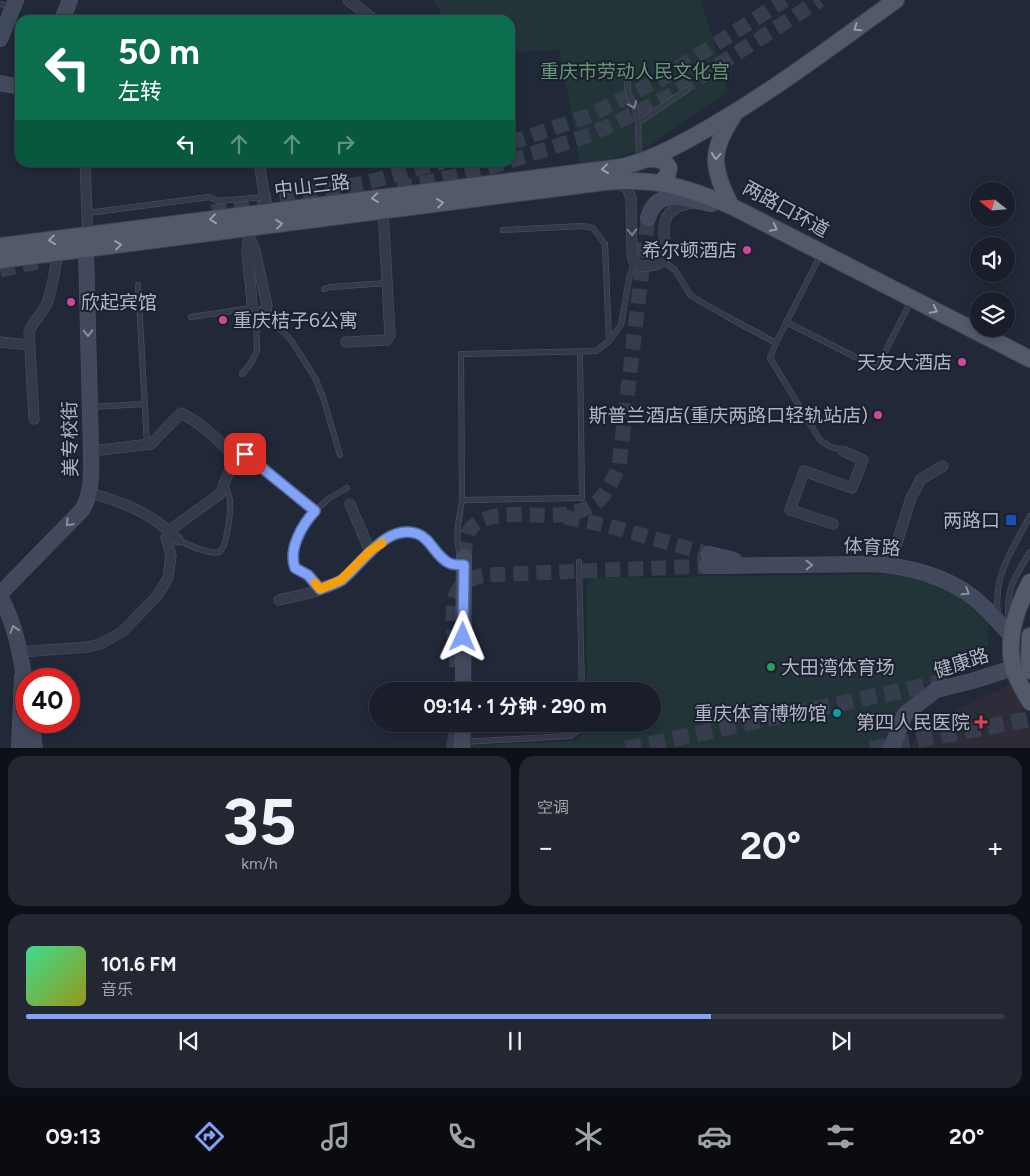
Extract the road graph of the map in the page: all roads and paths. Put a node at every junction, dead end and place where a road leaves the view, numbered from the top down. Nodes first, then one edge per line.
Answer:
1 (70, 0) edge
2 (348, 0) edge
3 (896, 0) edge
4 (5, 5) edge
5 (64, 15) edge
6 (368, 15) edge
7 (0, 39) edge
8 (606, 69) dead end
9 (0, 83) edge
10 (15, 86) edge
11 (686, 90) dead end
12 (754, 101) junction
13 (736, 113) junction
14 (713, 118) dead end
15 (638, 123) junction
16 (681, 136) dead end
17 (669, 151) junction
18 (644, 161) junction
19 (85, 167) edge
20 (260, 167) edge
21 (607, 182) junction
22 (661, 182) junction
23 (701, 202) junction
24 (266, 205) junction
25 (731, 206) junction
26 (383, 210) junction
27 (88, 213) junction
28 (648, 218) tunnel mouth
29 (503, 230) dead end
30 (249, 233) junction
31 (87, 242) junction
32 (0, 246) edge
33 (821, 252) junction
34 (58, 253) junction
35 (0, 260) edge
36 (663, 261) junction
37 (634, 262) junction
38 (388, 283) junction
39 (138, 285) dead end
40 (324, 289) dead end
41 (912, 298) junction
42 (267, 306) junction
43 (254, 309) junction
44 (191, 318) dead end
45 (786, 322) junction
46 (608, 341) junction
47 (0, 342) edge
48 (346, 342) dead end
49 (776, 342) junction
50 (30, 345) junction
51 (580, 352) junction
52 (1030, 359) edge
53 (242, 374) dead end
54 (144, 404) junction
55 (90, 407) junction
56 (34, 419) dead end
57 (147, 444) junction
58 (843, 451) joint
59 (91, 452) junction
60 (245, 454) dead end
61 (340, 456) dead end
62 (943, 466) dead end
63 (225, 485) junction
64 (347, 488) dead end
65 (89, 493) junction
66 (462, 500) junction
67 (350, 504) dead end
68 (315, 511) junction
69 (1030, 516) edge
70 (833, 524) dead end
71 (170, 530) junction
72 (178, 540) joint
73 (370, 551) junction
74 (1030, 552) edge
75 (708, 560) tunnel mouth
76 (464, 561) junction
77 (579, 562) dead end
78 (890, 565) junction
79 (1030, 582) edge
80 (320, 589) junction
81 (0, 595) edge
82 (279, 600) dead end
83 (999, 622) junction
84 (1012, 636) junction
85 (1030, 636) edge
86 (21, 658) junction
87 (23, 668) edge
88 (1013, 668) junction
89 (1030, 671) edge
90 (463, 682) edge
91 (582, 682) edge
92 (1030, 702) edge
93 (463, 732) edge
94 (576, 732) edge
95 (33, 733) edge
96 (462, 745) edge
97 (19, 748) edge
98 (35, 748) edge
99 (891, 748) edge

1 - 5 street
2 - 6 street
3 -> 12 main road, 两路口环道
4 - 7 street
8 -> 15 lane
9 - 10 street
11 - 15 lane
12 - 13 main road, 两路口环道
12 - 14 lane
13 - 17 main road, 中山三路
13 -> 25 main road, 两路口环道
15 - 18 lane
16 - 17 lane
17 - 18 main road, 中山三路
18 - 22 main road
18 -> 24 main road, 中山三路
19 - 27 street
20 - 24 street
21 - 22 main road, 中山三路
26 -> 21 main road, 中山三路
21 -> 37 street
22 - 25 main road, 中山三路
23 - 25 street
23 - 28 street
23 - 36 street
24 - 27 lane
24 -> 31 main road, 中山三路
25 -> 33 main road, 两路口环道
30 -> 26 main road, 中山三路
26 - 38 street
27 - 31 street
29 - 46 lane
31 -> 30 main road, 中山三路
30 - 42 street
30 - 43 street
31 -> 32 main road, 中山三路
31 - 34 main road, 中山三路
31 -> 55 street, 美专校街
33 - 41 main road, 两路口环道
33 - 45 lane
34 - 35 main road, 中山三路
34 - 50 street
36 - 37 street
36 - 49 lane
37 - 46 lane
38 - 40 lane
38 - 48 street
39 - 54 lane
41 - 45 lane
41 -> 52 main road, 两路口环道
42 - 43 lane
42 - 61 lane
43 - 44 lane
43 - 53 lane
45 - 49 lane
46 - 51 lane
47 - 50 street
49 - 58 lane
50 - 56 street
51 - 66 lane
51 - 66 lane
54 - 55 lane
54 - 57 lane
55 - 59 street, 美专校街
57 - 59 street
57 - 63 street
58 - 70 street
59 - 65 street, 美专校街
60 - 68 street
62 - 78 street
63 - 71 street
63 - 72 lane
64 - 68 lane
65 - 71 street
65 -> 81 street, 美专校街
66 - 76 lane
67 - 73 street
68 - 80 street
69 - 83 lane
71 - 72 street
71 - 86 street
73 - 76 street
73 - 80 street
74 - 84 lane
75 -> 78 street, 体育路
76 - 90 street
77 - 91 lane
78 -> 83 street, 体育路
79 - 84 main road
80 - 82 street
86 -> 81 street
83 - 84 street, 体育路
84 - 88 main road
85 - 89 main road
86 - 87 street
86 - 97 street
88 - 92 main road
88 - 99 street, 健康路
93 - 96 street
94 - 96 lane
95 - 98 street

